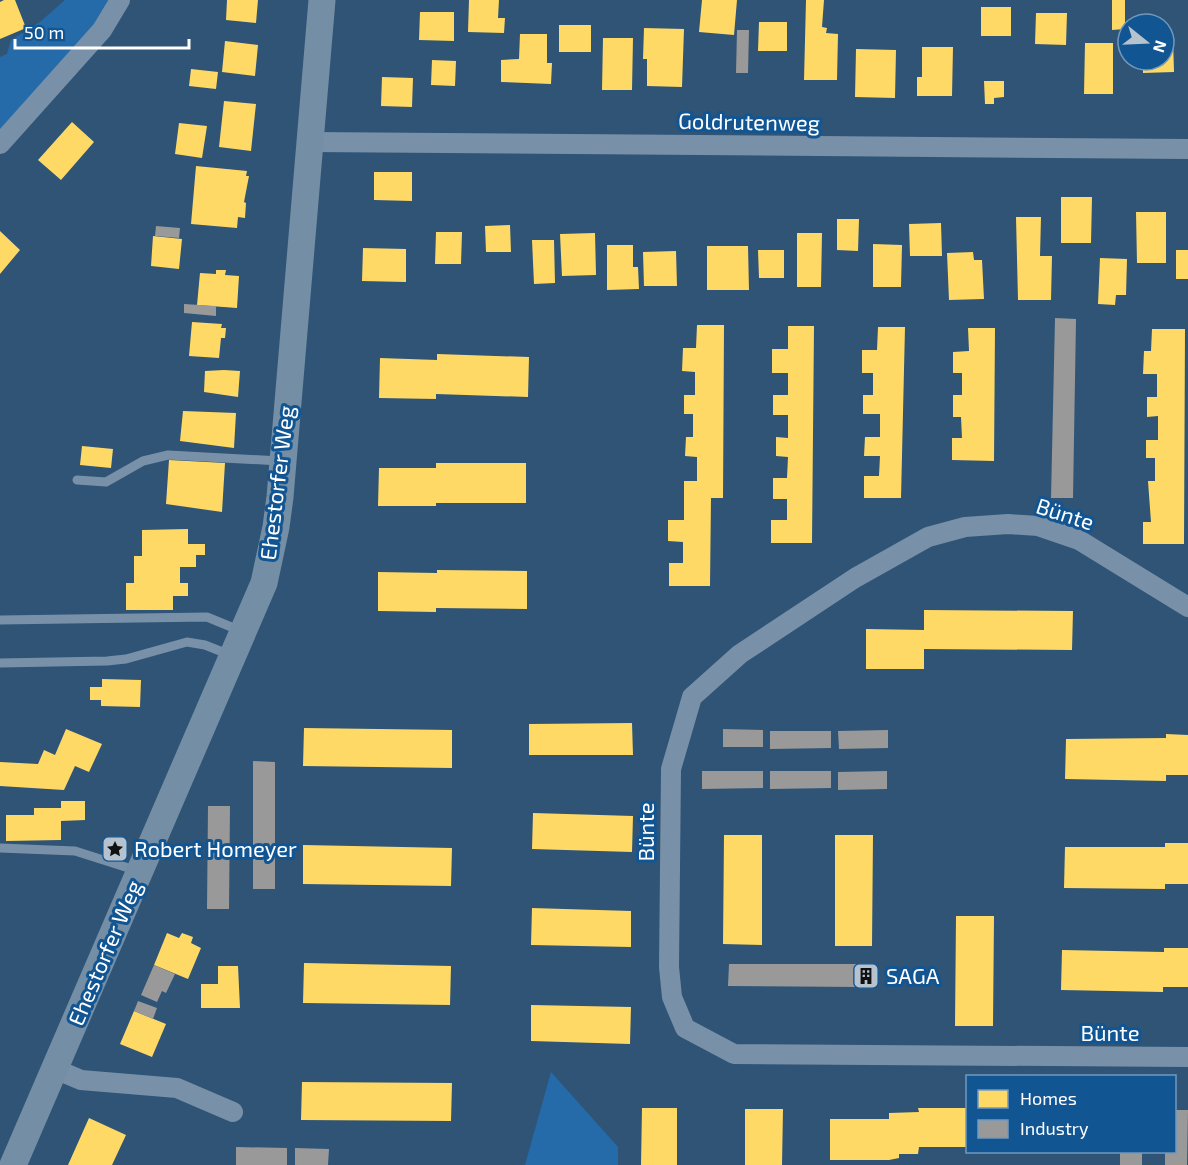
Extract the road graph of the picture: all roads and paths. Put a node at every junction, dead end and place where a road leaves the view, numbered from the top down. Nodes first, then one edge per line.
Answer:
1 (120, 0) edge
2 (322, 0) edge
3 (310, 142) junction
4 (0, 144) edge
5 (1188, 148) edge
6 (283, 461) junction
7 (77, 480) dead end
8 (1188, 607) edge
9 (0, 620) edge
10 (239, 645) junction
11 (0, 663) edge
12 (0, 848) edge
13 (140, 872) junction
14 (1188, 1057) edge
15 (55, 1069) junction
16 (233, 1112) dead end
17 (13, 1165) edge

1 - 4 street
2 - 3 main road, Ehestorfer Weg
3 - 5 street, Goldrutenweg
3 - 6 main road, Ehestorfer Weg
6 - 7 lane
6 - 10 main road, Ehestorfer Weg
8 - 14 street, Bünte
9 - 10 lane
10 - 11 lane
10 - 13 main road, Ehestorfer Weg
12 - 13 lane
13 - 15 main road, Ehestorfer Weg
15 - 16 street
15 - 17 main road, Ehestorfer Weg

